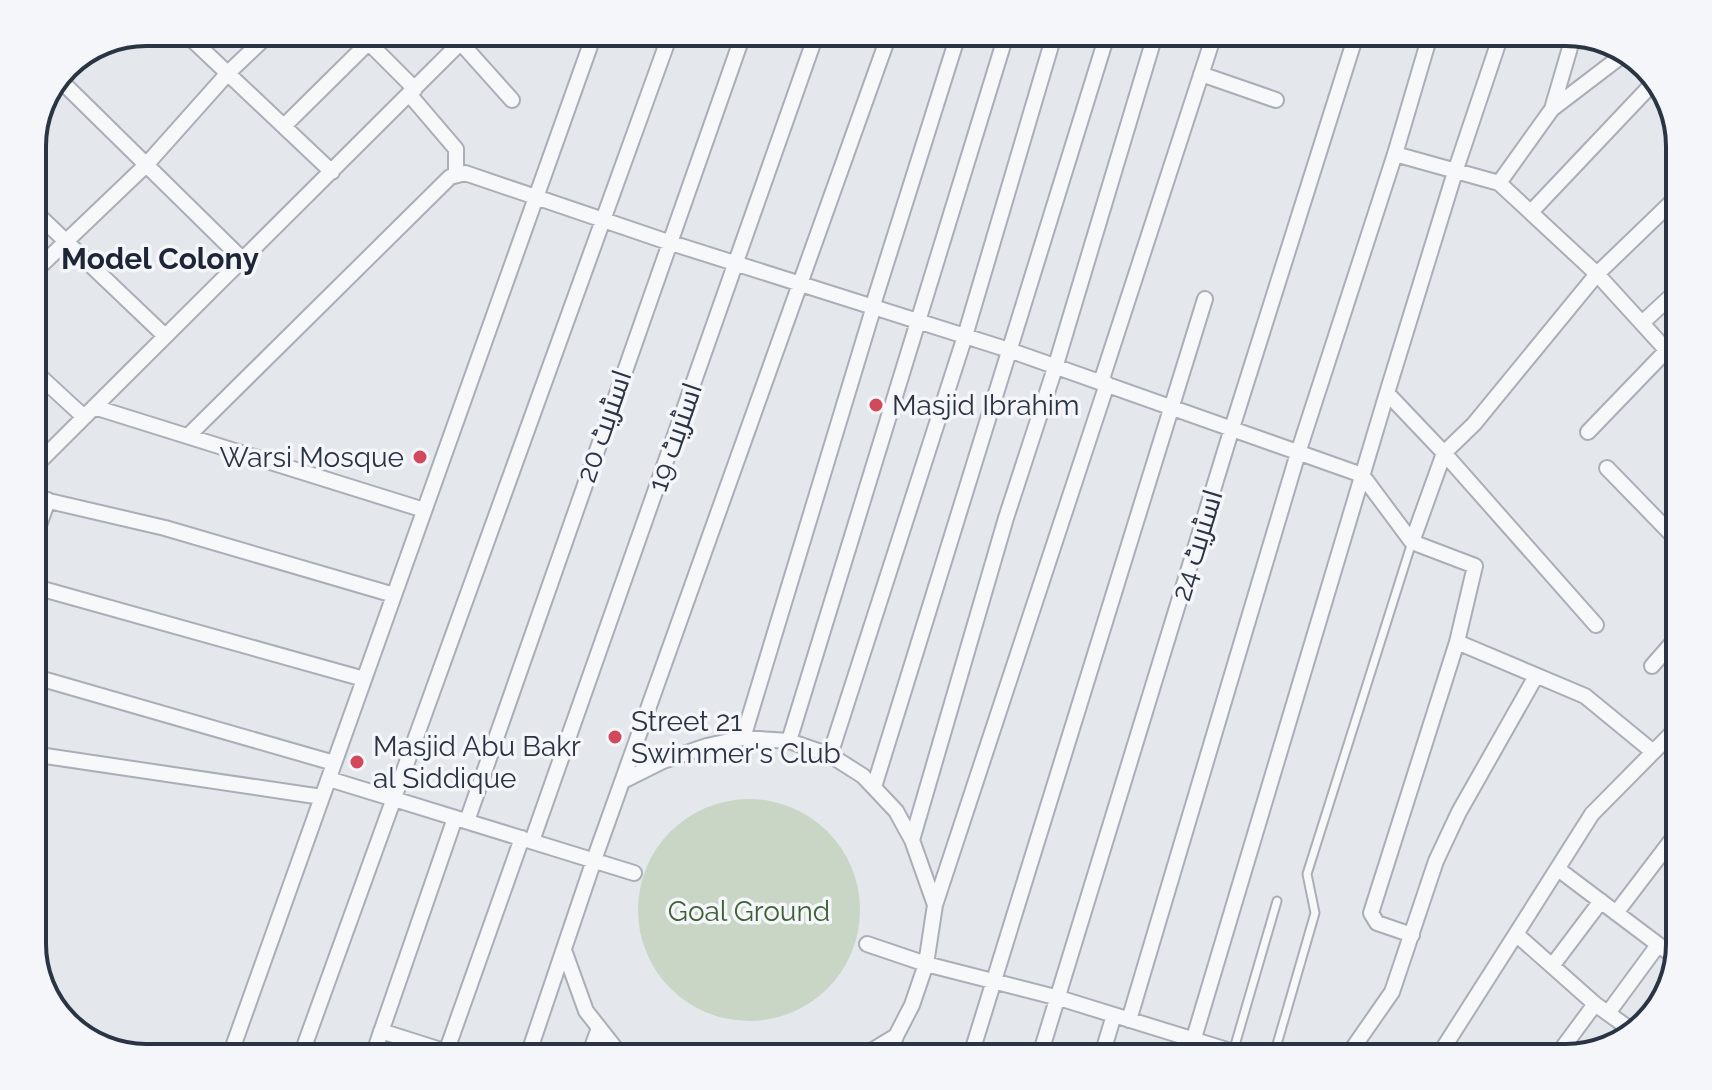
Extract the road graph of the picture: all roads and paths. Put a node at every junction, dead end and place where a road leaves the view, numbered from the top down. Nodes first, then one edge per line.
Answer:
1 (199, 46) edge
2 (256, 46) edge
3 (355, 46) edge
4 (371, 46) edge
5 (457, 46) edge
6 (466, 46) edge
7 (590, 46) edge
8 (666, 46) edge
9 (739, 46) edge
10 (812, 46) edge
11 (885, 46) edge
12 (955, 46) edge
13 (1003, 46) edge
14 (1051, 46) edge
15 (1104, 46) edge
16 (1152, 46) edge
17 (1210, 46) edge
18 (1353, 46) edge
19 (1427, 46) edge
20 (1497, 46) edge
21 (1570, 46) edge
22 (1616, 60) edge
23 (228, 73) junction
24 (1201, 74) junction
25 (66, 86) edge
26 (1648, 89) edge
27 (412, 92) junction
28 (512, 100) dead end
29 (1276, 100) dead end
30 (1552, 109) junction
31 (284, 126) junction
32 (1395, 154) junction
33 (146, 165) junction
34 (332, 172) junction
35 (1455, 172) junction
36 (456, 175) junction
37 (1499, 183) junction
38 (535, 198) junction
39 (1666, 207) edge
40 (1531, 212) junction
41 (603, 219) junction
42 (46, 222) edge
43 (67, 242) junction
44 (668, 242) junction
45 (242, 259) junction
46 (46, 261) edge
47 (736, 262) junction
48 (1597, 274) junction
49 (801, 282) junction
50 (1205, 299) dead end
51 (1666, 301) edge
52 (874, 306) junction
53 (920, 321) junction
54 (1642, 323) junction
55 (164, 335) junction
56 (965, 336) junction
57 (1666, 349) edge
58 (1009, 350) junction
59 (1666, 351) edge
60 (1055, 368) junction
61 (46, 380) edge
62 (1104, 383) junction
63 (1387, 393) junction
64 (1172, 407) junction
65 (89, 412) junction
66 (1232, 428) junction
67 (1588, 432) dead end
68 (188, 436) junction
69 (1298, 453) junction
70 (1444, 453) junction
71 (46, 455) edge
72 (1607, 468) dead end
73 (1362, 475) junction
74 (48, 500) joint
75 (46, 506) edge
76 (424, 510) junction
77 (1666, 529) edge
78 (1412, 542) junction
79 (46, 590) edge
80 (394, 595) junction
81 (1596, 625) dead end
82 (1457, 642) junction
83 (1666, 650) edge
84 (1652, 666) dead end
85 (1536, 676) junction
86 (364, 679) junction
87 (46, 680) edge
88 (743, 738) junction
89 (789, 741) junction
90 (1666, 741) edge
91 (1652, 751) junction
92 (830, 755) junction
93 (46, 756) edge
94 (334, 763) junction
95 (329, 779) junction
96 (623, 781) junction
97 (874, 787) junction
98 (322, 797) junction
99 (393, 799) junction
100 (461, 820) junction
101 (527, 840) junction
102 (912, 840) junction
103 (1666, 847) edge
104 (594, 860) junction
105 (1558, 869) junction
106 (634, 873) dead end
107 (1277, 901) dead end
108 (1601, 901) junction
109 (935, 905) junction
110 (1616, 913) junction
111 (1516, 934) junction
112 (1412, 935) junction
113 (867, 944) dead end
114 (1658, 945) junction
115 (564, 950) junction
116 (1665, 950) edge
117 (926, 964) junction
118 (1552, 966) junction
119 (996, 980) junction
120 (1059, 998) junction
121 (1595, 1004) junction
122 (1608, 1013) junction
123 (1121, 1017) junction
124 (1624, 1025) edge
125 (599, 1028) junction
126 (381, 1031) junction
127 (896, 1036) junction
128 (1194, 1040) junction
129 (234, 1044) edge
130 (305, 1044) edge
131 (377, 1044) edge
132 (416, 1044) edge
133 (450, 1044) edge
134 (532, 1044) edge
135 (593, 1044) edge
136 (612, 1044) edge
137 (883, 1044) edge
138 (893, 1044) edge
139 (975, 1044) edge
140 (1044, 1044) edge
141 (1108, 1044) edge
142 (1193, 1044) edge
143 (1207, 1044) edge
144 (1235, 1044) edge
145 (1277, 1044) edge
146 (1356, 1044) edge
147 (1446, 1044) edge
148 (1565, 1044) edge

1 - 23 street
2 - 23 street
3 - 31 street
4 - 27 street
5 - 27 street
6 - 28 street
7 - 38 street
8 - 41 street
9 - 44 street, اسٹریٹ 20
10 - 47 street, اسٹریٹ 19
11 - 49 street
12 - 52 street
13 - 53 street
14 - 56 street
15 - 58 street
16 - 60 street
17 - 24 street
18 - 66 street, اسٹریٹ 24
19 - 32 street
20 - 35 street
21 - 30 street
22 - 30 street
23 - 31 street
23 - 33 street
24 - 29 street
24 - 62 street
25 - 33 street
26 - 40 street
27 - 34 street
27 - 36 street
30 - 37 street
31 - 34 street
32 - 35 street
32 - 69 street
33 - 43 street
33 - 45 street
34 - 45 street
35 - 37 street
35 - 63 street
36 - 38 street
36 - 68 street
37 - 40 street
38 - 41 street
38 - 76 street
39 - 48 street
40 - 48 street
41 - 44 street
41 - 99 street
42 - 43 street
43 - 46 street
43 - 55 street
44 - 47 street
44 - 100 street, اسٹریٹ 20
45 - 55 street
47 - 49 street
47 - 101 street, اسٹریٹ 19
48 - 54 street
48 - 70 street
49 - 52 street
49 - 96 street
50 - 64 street
51 - 54 street
52 - 53 street
52 - 88 street
53 - 56 street
53 - 89 street
54 - 57 street
55 - 65 street
56 - 58 street
56 - 92 street
58 - 60 street
58 - 97 street
59 - 67 street
60 - 62 street
60 - 102 street
61 - 65 street
62 - 64 street
62 - 109 street
63 - 70 street
63 - 73 street
64 - 66 street
64 - 119 street
65 - 68 street
65 - 71 street
66 - 69 street
66 - 120 street, اسٹریٹ 24
68 - 76 street
69 - 73 street
69 - 123 street
70 - 78 street
70 - 81 street
72 - 77 street
73 - 78 street
73 - 128 street
74 - 75 street
74 - 80 street
76 - 80 street
78 - 82 street
78 - 145 lane
79 - 86 street
80 - 86 street
82 - 85 street
82 - 112 street
83 - 84 street
85 - 91 street
85 - 112 street
86 - 94 street
87 - 94 street
88 - 89 street
88 - 96 street
89 - 92 street
90 - 91 street
91 - 105 street
92 - 97 street
93 - 98 street
94 - 95 street
95 - 98 street
95 - 99 street
96 - 104 street
97 - 102 street
98 - 129 street
99 - 100 street
99 - 130 street
100 - 101 street
100 - 126 street, اسٹریٹ 20
101 - 104 street
101 - 133 street, اسٹریٹ 19
102 - 109 street
103 - 110 street
104 - 106 street
104 - 115 street
105 - 108 street
105 - 111 street
107 - 144 lane
108 - 110 street
108 - 118 street
109 - 117 street
110 - 114 street
111 - 118 street
111 - 147 street
112 - 146 street
113 - 117 street
114 - 116 street
114 - 122 street
115 - 125 street
115 - 134 street
117 - 119 street
117 - 127 street
118 - 121 street
119 - 120 street
119 - 139 street
120 - 123 street
120 - 140 street, اسٹریٹ 24
121 - 122 street
121 - 148 street
122 - 124 street
123 - 128 street
123 - 141 street
125 - 135 street
125 - 136 street
126 - 131 street, اسٹریٹ 20
126 - 132 street
127 - 137 street
127 - 138 street
128 - 142 street
128 - 143 street

